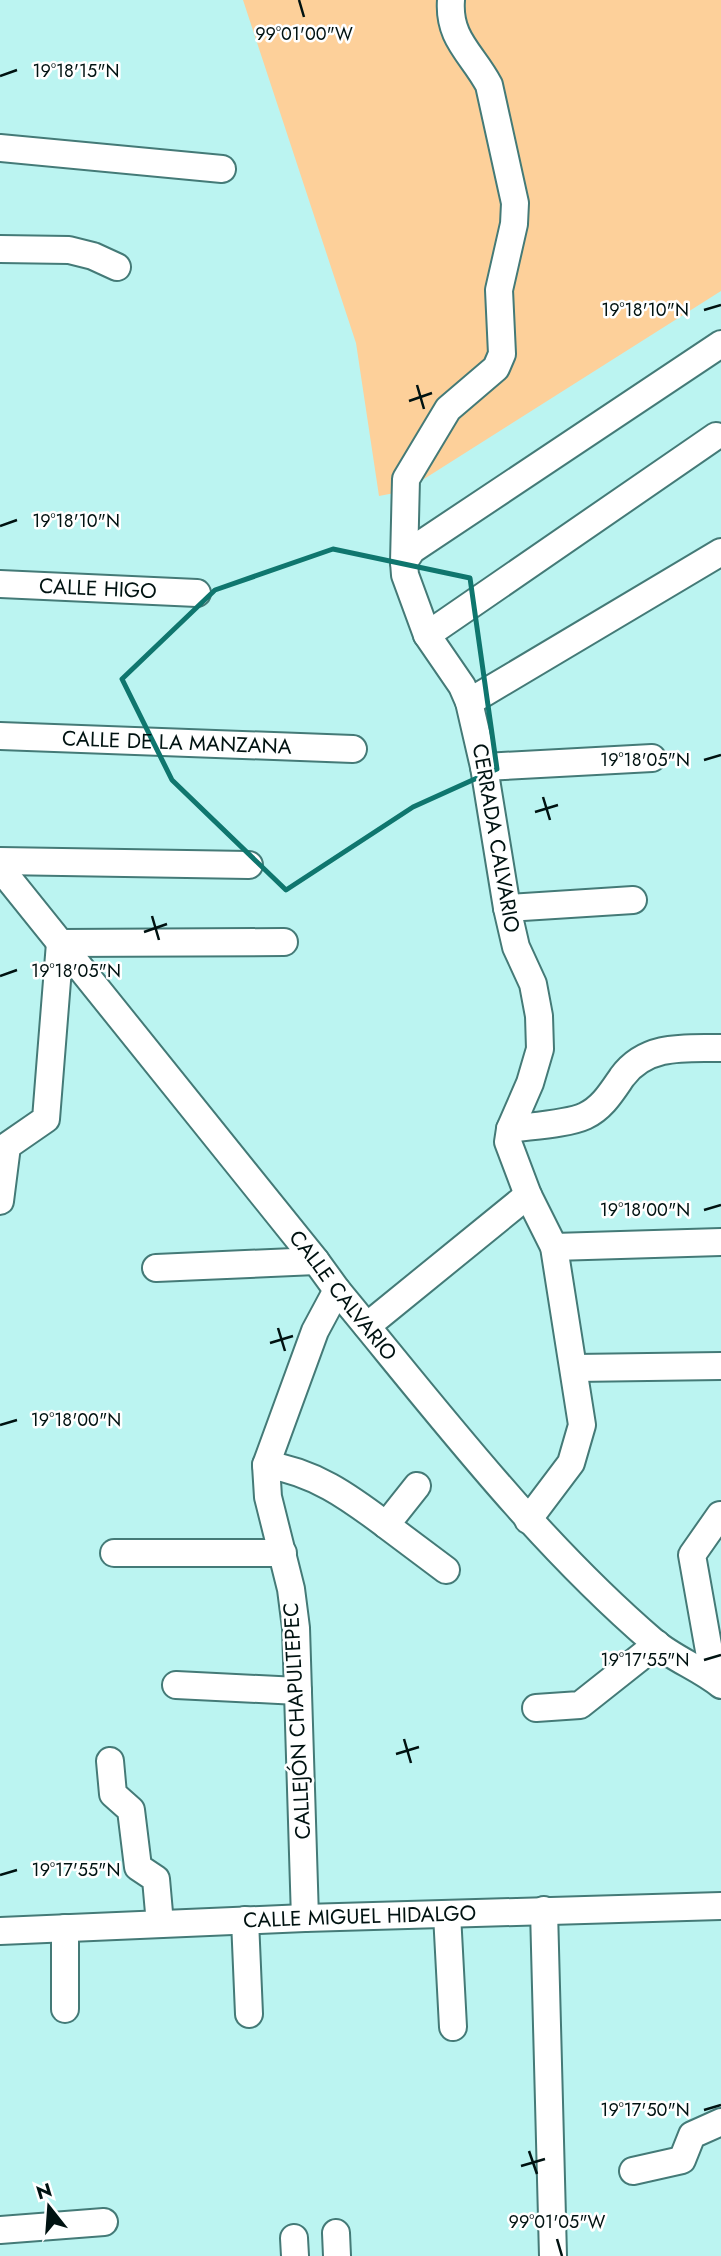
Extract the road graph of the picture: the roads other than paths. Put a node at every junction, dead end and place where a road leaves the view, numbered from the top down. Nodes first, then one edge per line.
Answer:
1 (451, 0) edge
2 (0, 148) edge
3 (222, 169) dead end
4 (0, 249) edge
5 (117, 267) dead end
6 (721, 344) edge
7 (716, 436) dead end
8 (721, 552) edge
9 (404, 562) junction
10 (0, 584) edge
11 (197, 593) dead end
12 (427, 635) junction
13 (469, 702) junction
14 (0, 736) edge
15 (353, 749) dead end
16 (652, 758) dead end
17 (484, 767) junction
18 (249, 865) dead end
19 (2, 872) edge
20 (633, 900) dead end
21 (507, 908) junction
22 (285, 942) dead end
23 (60, 943) junction
24 (721, 1048) edge
25 (510, 1129) junction
26 (4, 1146) edge
27 (528, 1195) junction
28 (0, 1201) edge
29 (721, 1242) edge
30 (554, 1247) junction
31 (316, 1261) junction
32 (156, 1268) dead end
33 (337, 1290) junction
34 (367, 1326) junction
35 (721, 1366) edge
36 (575, 1368) junction
37 (266, 1465) junction
38 (417, 1486) dead end
39 (720, 1515) edge
40 (528, 1520) junction
41 (386, 1525) junction
42 (114, 1553) dead end
43 (284, 1553) junction
44 (446, 1570) dead end
45 (657, 1644) junction
46 (718, 1682) edge
47 (176, 1685) dead end
48 (298, 1691) junction
49 (536, 1708) dead end
50 (110, 1761) dead end
51 (721, 1906) edge
52 (544, 1910) junction
53 (447, 1913) junction
54 (305, 1918) junction
55 (245, 1920) junction
56 (160, 1924) junction
57 (65, 1928) junction
58 (0, 1931) edge
59 (65, 2009) dead end
60 (250, 2014) dead end
61 (453, 2026) dead end
62 (721, 2122) edge
63 (633, 2171) dead end
64 (104, 2222) dead end
65 (0, 2230) edge
66 (553, 2256) edge

1 - 9 street, CERRADA CALVARIO
2 - 3 street
4 - 5 street
6 - 9 street
7 - 12 street
8 - 13 street
9 - 12 street, CERRADA CALVARIO
10 - 11 street, CALLE HIGO
12 - 13 street, CERRADA CALVARIO
13 - 17 street, CERRADA CALVARIO
14 - 15 street, CALLE DE LA MANZANA
16 - 17 street
17 - 21 street, CERRADA CALVARIO
18 - 19 street
19 - 23 street, CALLE CALVARIO
20 - 21 street
21 - 25 street, CERRADA CALVARIO
22 - 23 street
23 - 26 street
23 - 31 street, CALLE CALVARIO
24 - 25 street
25 - 27 street
26 - 28 street
27 - 30 street
27 - 34 street
29 - 30 street
30 - 36 street
31 - 32 street
31 - 33 street, CALLE CALVARIO
33 - 34 street, CALLE CALVARIO
33 - 37 street, CALLEJÓN CHAPULTEPEC
34 - 40 street, CALLE CALVARIO
35 - 36 street
36 - 40 street
37 - 41 street
37 - 43 street, CALLEJÓN CHAPULTEPEC
38 - 41 street
39 - 46 street
40 - 45 street, CALLE CALVARIO
41 - 44 street
42 - 43 street
43 - 48 street, CALLEJÓN CHAPULTEPEC
45 - 46 street, CALLE CALVARIO
45 - 49 street
47 - 48 street
48 - 54 street, CALLEJÓN CHAPULTEPEC
50 - 56 street
51 - 52 street, CALLE MIGUEL HIDALGO
52 - 53 street, CALLE MIGUEL HIDALGO
52 - 66 street
53 - 54 street, CALLE MIGUEL HIDALGO
53 - 61 street
54 - 55 street, CALLE MIGUEL HIDALGO
55 - 56 street, CALLE MIGUEL HIDALGO
55 - 60 street
56 - 57 street, CALLE MIGUEL HIDALGO
57 - 58 street, CALLE MIGUEL HIDALGO
57 - 59 street
62 - 63 street
64 - 65 street

